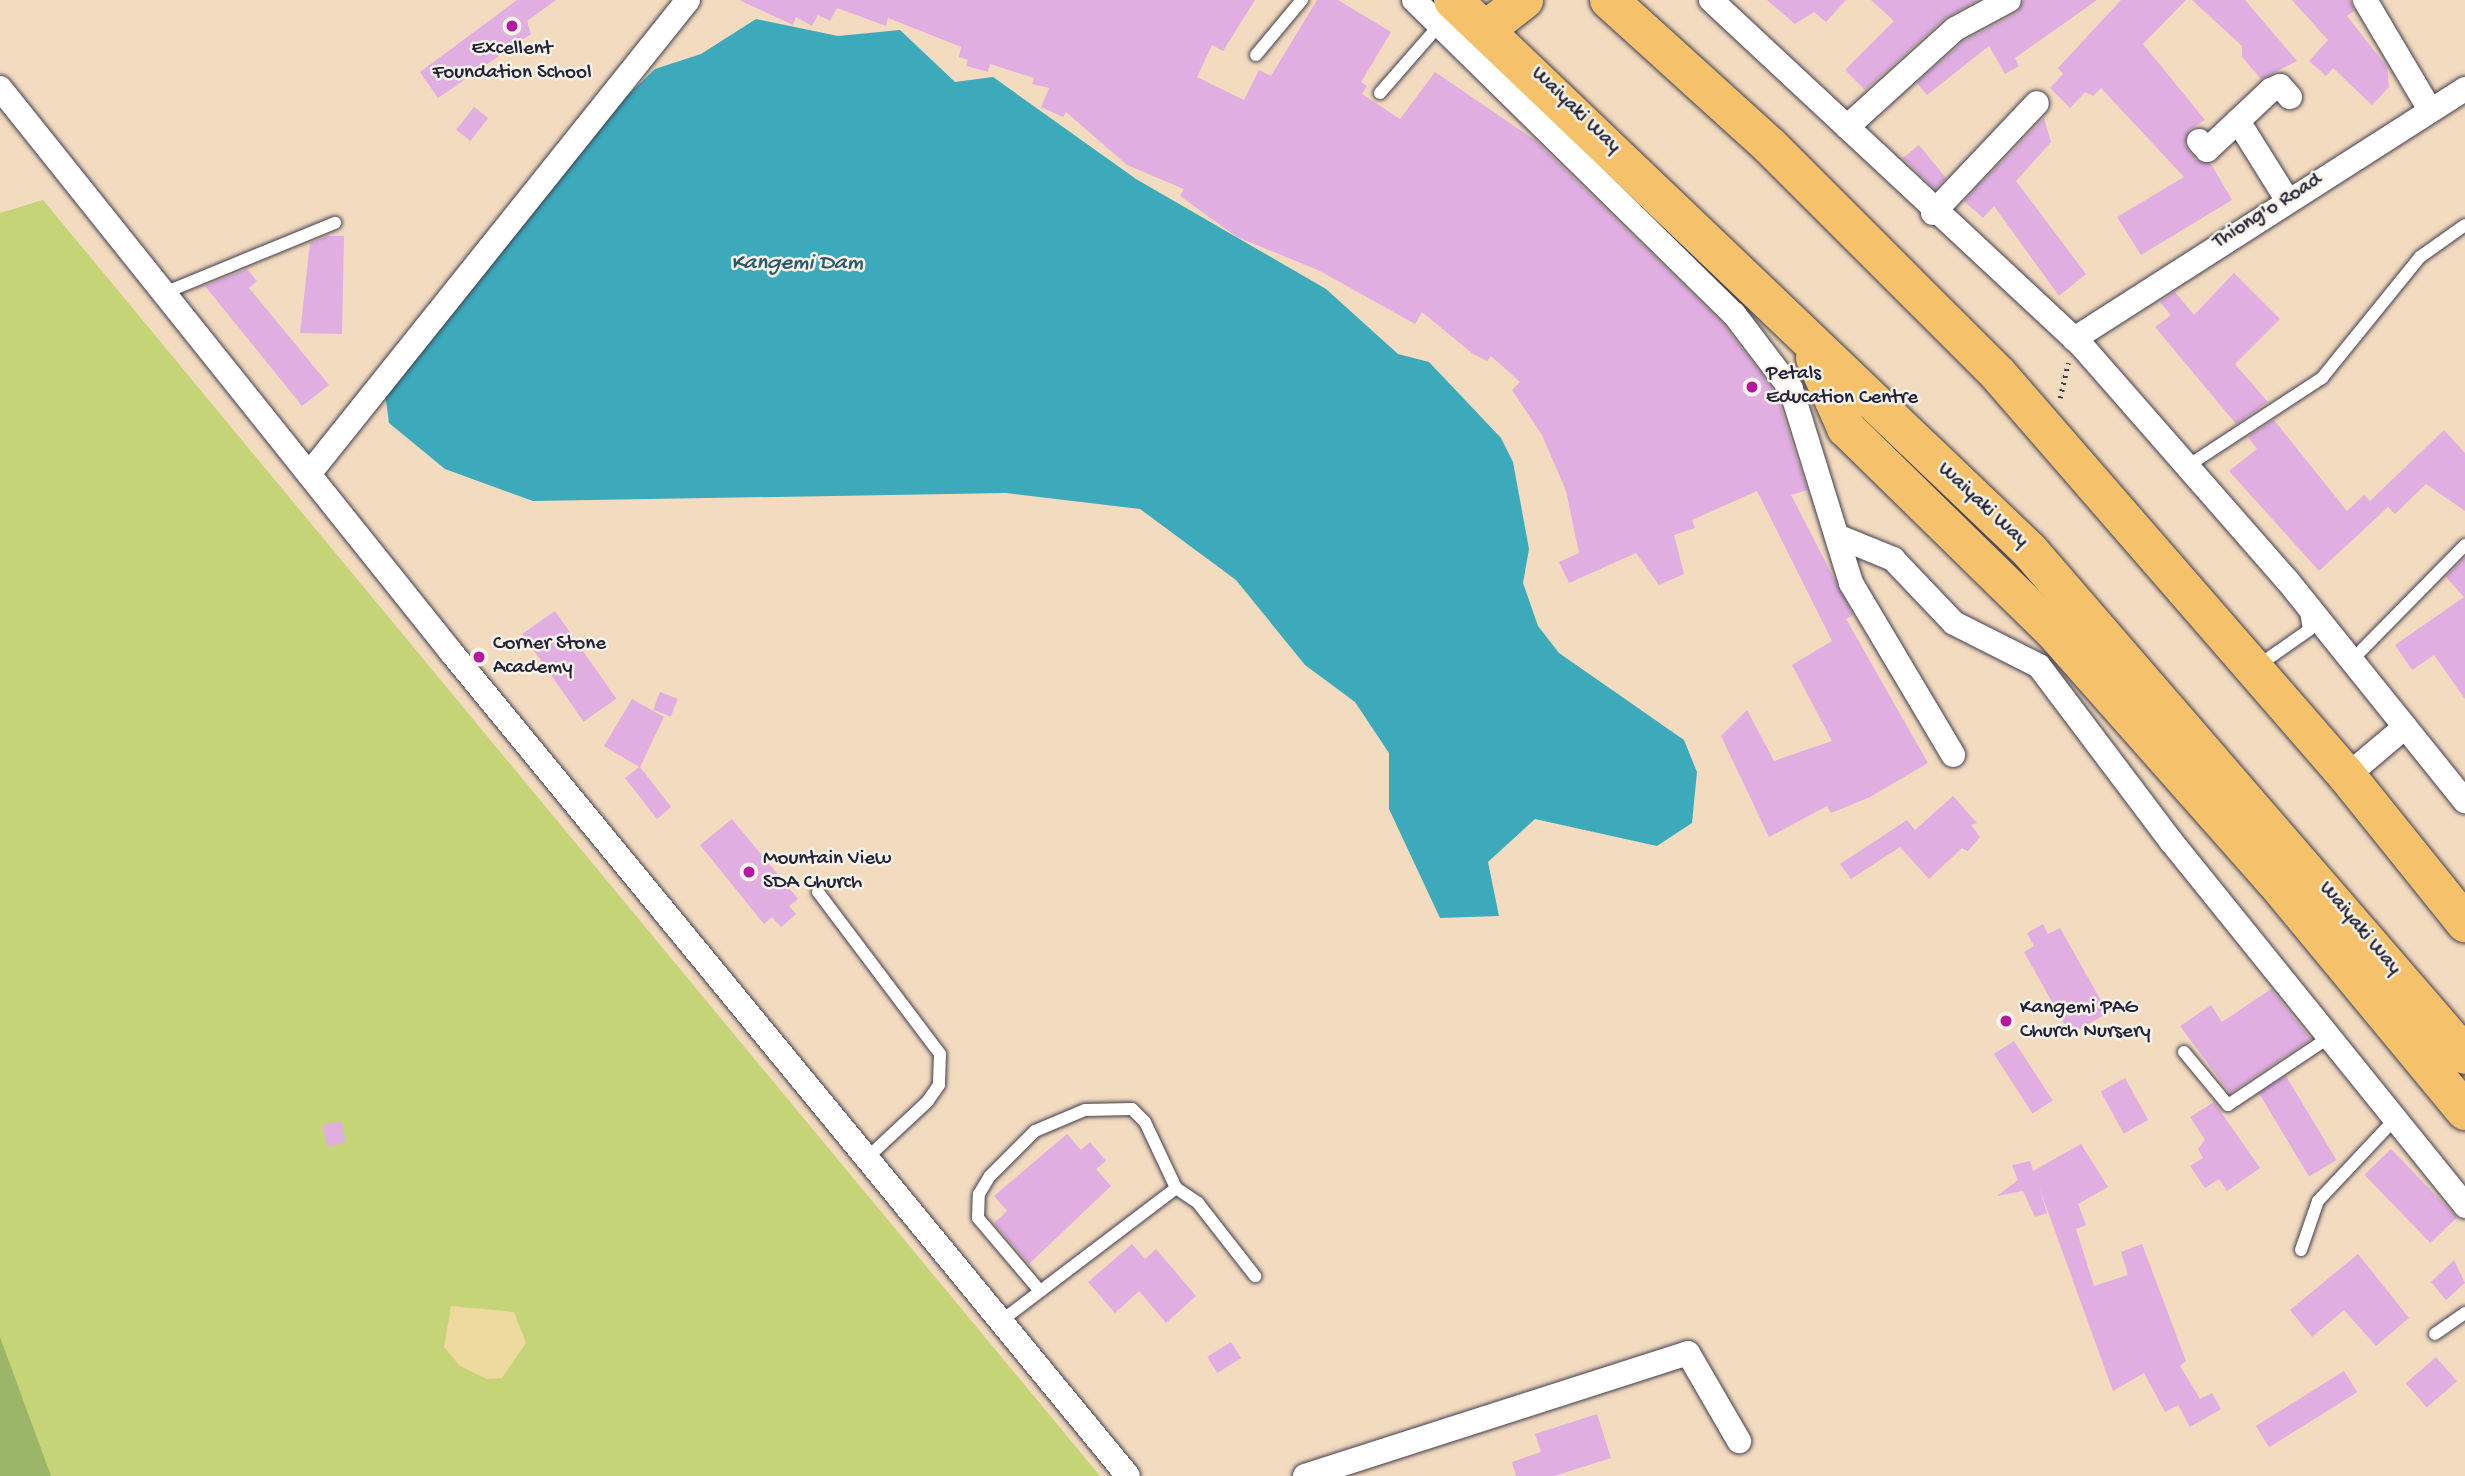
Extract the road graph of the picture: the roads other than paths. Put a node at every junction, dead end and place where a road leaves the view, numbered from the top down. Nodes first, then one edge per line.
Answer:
1 (688, 0) edge
2 (1302, 0) edge
3 (1414, 0) edge
4 (1524, 0) edge
5 (1609, 0) edge
6 (1711, 0) edge
7 (2009, 0) edge
8 (2365, 0) edge
9 (1450, 9) edge
10 (1488, 28) junction
11 (1256, 55) dead end
12 (0, 88) edge
13 (2465, 89) edge
14 (1380, 93) dead end
15 (2290, 97) dead end
16 (2037, 103) dead end
17 (2430, 110) junction
18 (2238, 121) junction
19 (1847, 127) junction
20 (2199, 141) dead end
21 (2288, 201) junction
22 (1933, 213) junction
23 (335, 223) dead end
24 (2465, 225) edge
25 (164, 293) junction
26 (2074, 339) junction
27 (1807, 341) junction
28 (2186, 467) junction
29 (309, 474) junction
30 (1837, 536) junction
31 (2465, 545) edge
32 (2305, 602) junction
33 (2353, 659) junction
34 (2252, 668) junction
35 (2404, 727) junction
36 (1953, 755) dead end
37 (2347, 776) junction
38 (2465, 802) edge
39 (818, 892) dead end
40 (2465, 923) edge
41 (2328, 1038) junction
42 (2184, 1052) dead end
43 (2465, 1055) edge
44 (2465, 1111) edge
45 (2394, 1120) junction
46 (867, 1158) junction
47 (1176, 1188) junction
48 (2465, 1206) edge
49 (2301, 1250) dead end
50 (1255, 1276) dead end
51 (1040, 1291) junction
52 (2465, 1313) edge
53 (1001, 1321) junction
54 (2435, 1334) dead end
55 (1739, 1441) dead end
56 (1128, 1476) edge
57 (1306, 1476) edge

1 - 29 street
2 - 11 lane
3 - 9 street
4 - 10 highway
5 - 34 highway
6 - 19 street
7 - 19 street
8 - 17 street
9 - 10 highway, Waiyaki Way
9 - 14 lane
9 - 30 street
10 - 27 highway, Waiyaki Way
12 - 25 street
13 - 17 street, Thiong'o Road
15 - 18 street
16 - 22 street
17 - 21 street, Thiong'o Road
18 - 20 street
18 - 21 street
19 - 22 street
21 - 26 street, Thiong'o Road
22 - 26 street
23 - 25 lane
24 - 28 lane
25 - 29 street
26 - 28 street
27 - 43 highway, Waiyaki Way
27 - 44 highway
28 - 32 street
29 - 46 street
30 - 36 street
30 - 41 street
31 - 33 lane
32 - 33 street
32 - 34 lane
33 - 35 street
34 - 37 highway
35 - 37 street
35 - 38 street
37 - 40 highway
39 - 46 lane
41 - 42 lane
41 - 45 street
45 - 48 street
45 - 49 lane
46 - 53 street
47 - 50 lane
47 - 51 lane
47 - 51 lane
51 - 53 lane
52 - 54 lane
53 - 56 street
55 - 57 street

